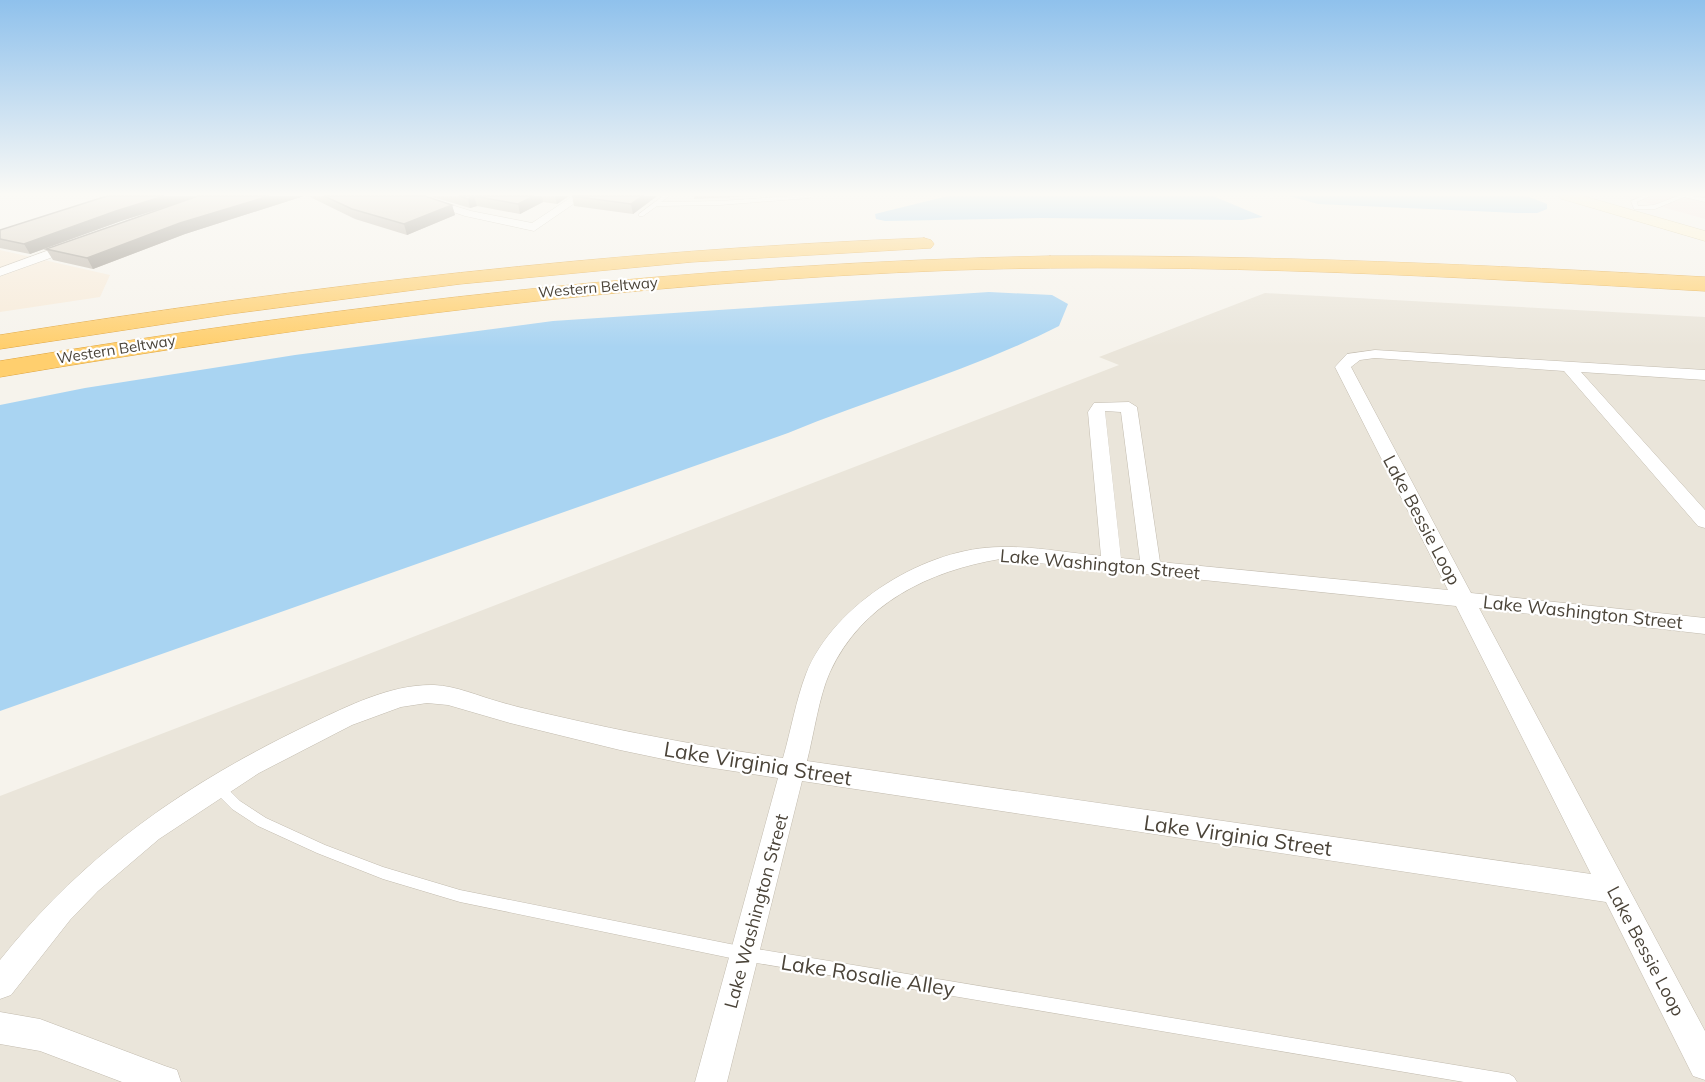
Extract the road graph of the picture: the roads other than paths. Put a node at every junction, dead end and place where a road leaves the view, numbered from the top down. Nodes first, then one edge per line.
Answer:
1 (69, 246) edge
2 (870, 246) edge
3 (0, 272) edge
4 (1705, 284) edge
5 (0, 342) edge
6 (1568, 366) junction
7 (0, 369) edge
8 (1705, 375) edge
9 (1705, 522) edge
10 (1112, 564) junction
11 (1151, 568) junction
12 (1463, 599) junction
13 (1705, 626) edge
14 (793, 770) junction
15 (216, 786) junction
16 (1614, 890) junction
17 (745, 954) junction
18 (0, 984) edge
19 (0, 1028) edge
20 (1705, 1064) edge
21 (165, 1082) edge
22 (711, 1082) edge
23 (1509, 1082) edge

1 - 3 street
2 - 5 highway, Western Beltway
4 - 7 highway, Western Beltway
6 - 8 street, Lake Bessie Loop
6 - 9 street
6 - 12 street, Lake Bessie Loop
10 - 11 street, Lake Washington Street
10 - 11 street
10 - 14 street, Lake Washington Street
11 - 12 street, Lake Washington Street
12 - 13 street, Lake Washington Street
12 - 16 street, Lake Bessie Loop
14 - 15 street, Lake Virginia Street
14 - 16 street, Lake Virginia Street
14 - 17 street, Lake Washington Street
15 - 17 lane, Lake Rosalie Alley
15 - 18 street, Lake Virginia Street
16 - 20 street, Lake Bessie Loop
17 - 22 street, Lake Washington Street
17 - 23 lane, Lake Rosalie Alley
19 - 21 street

